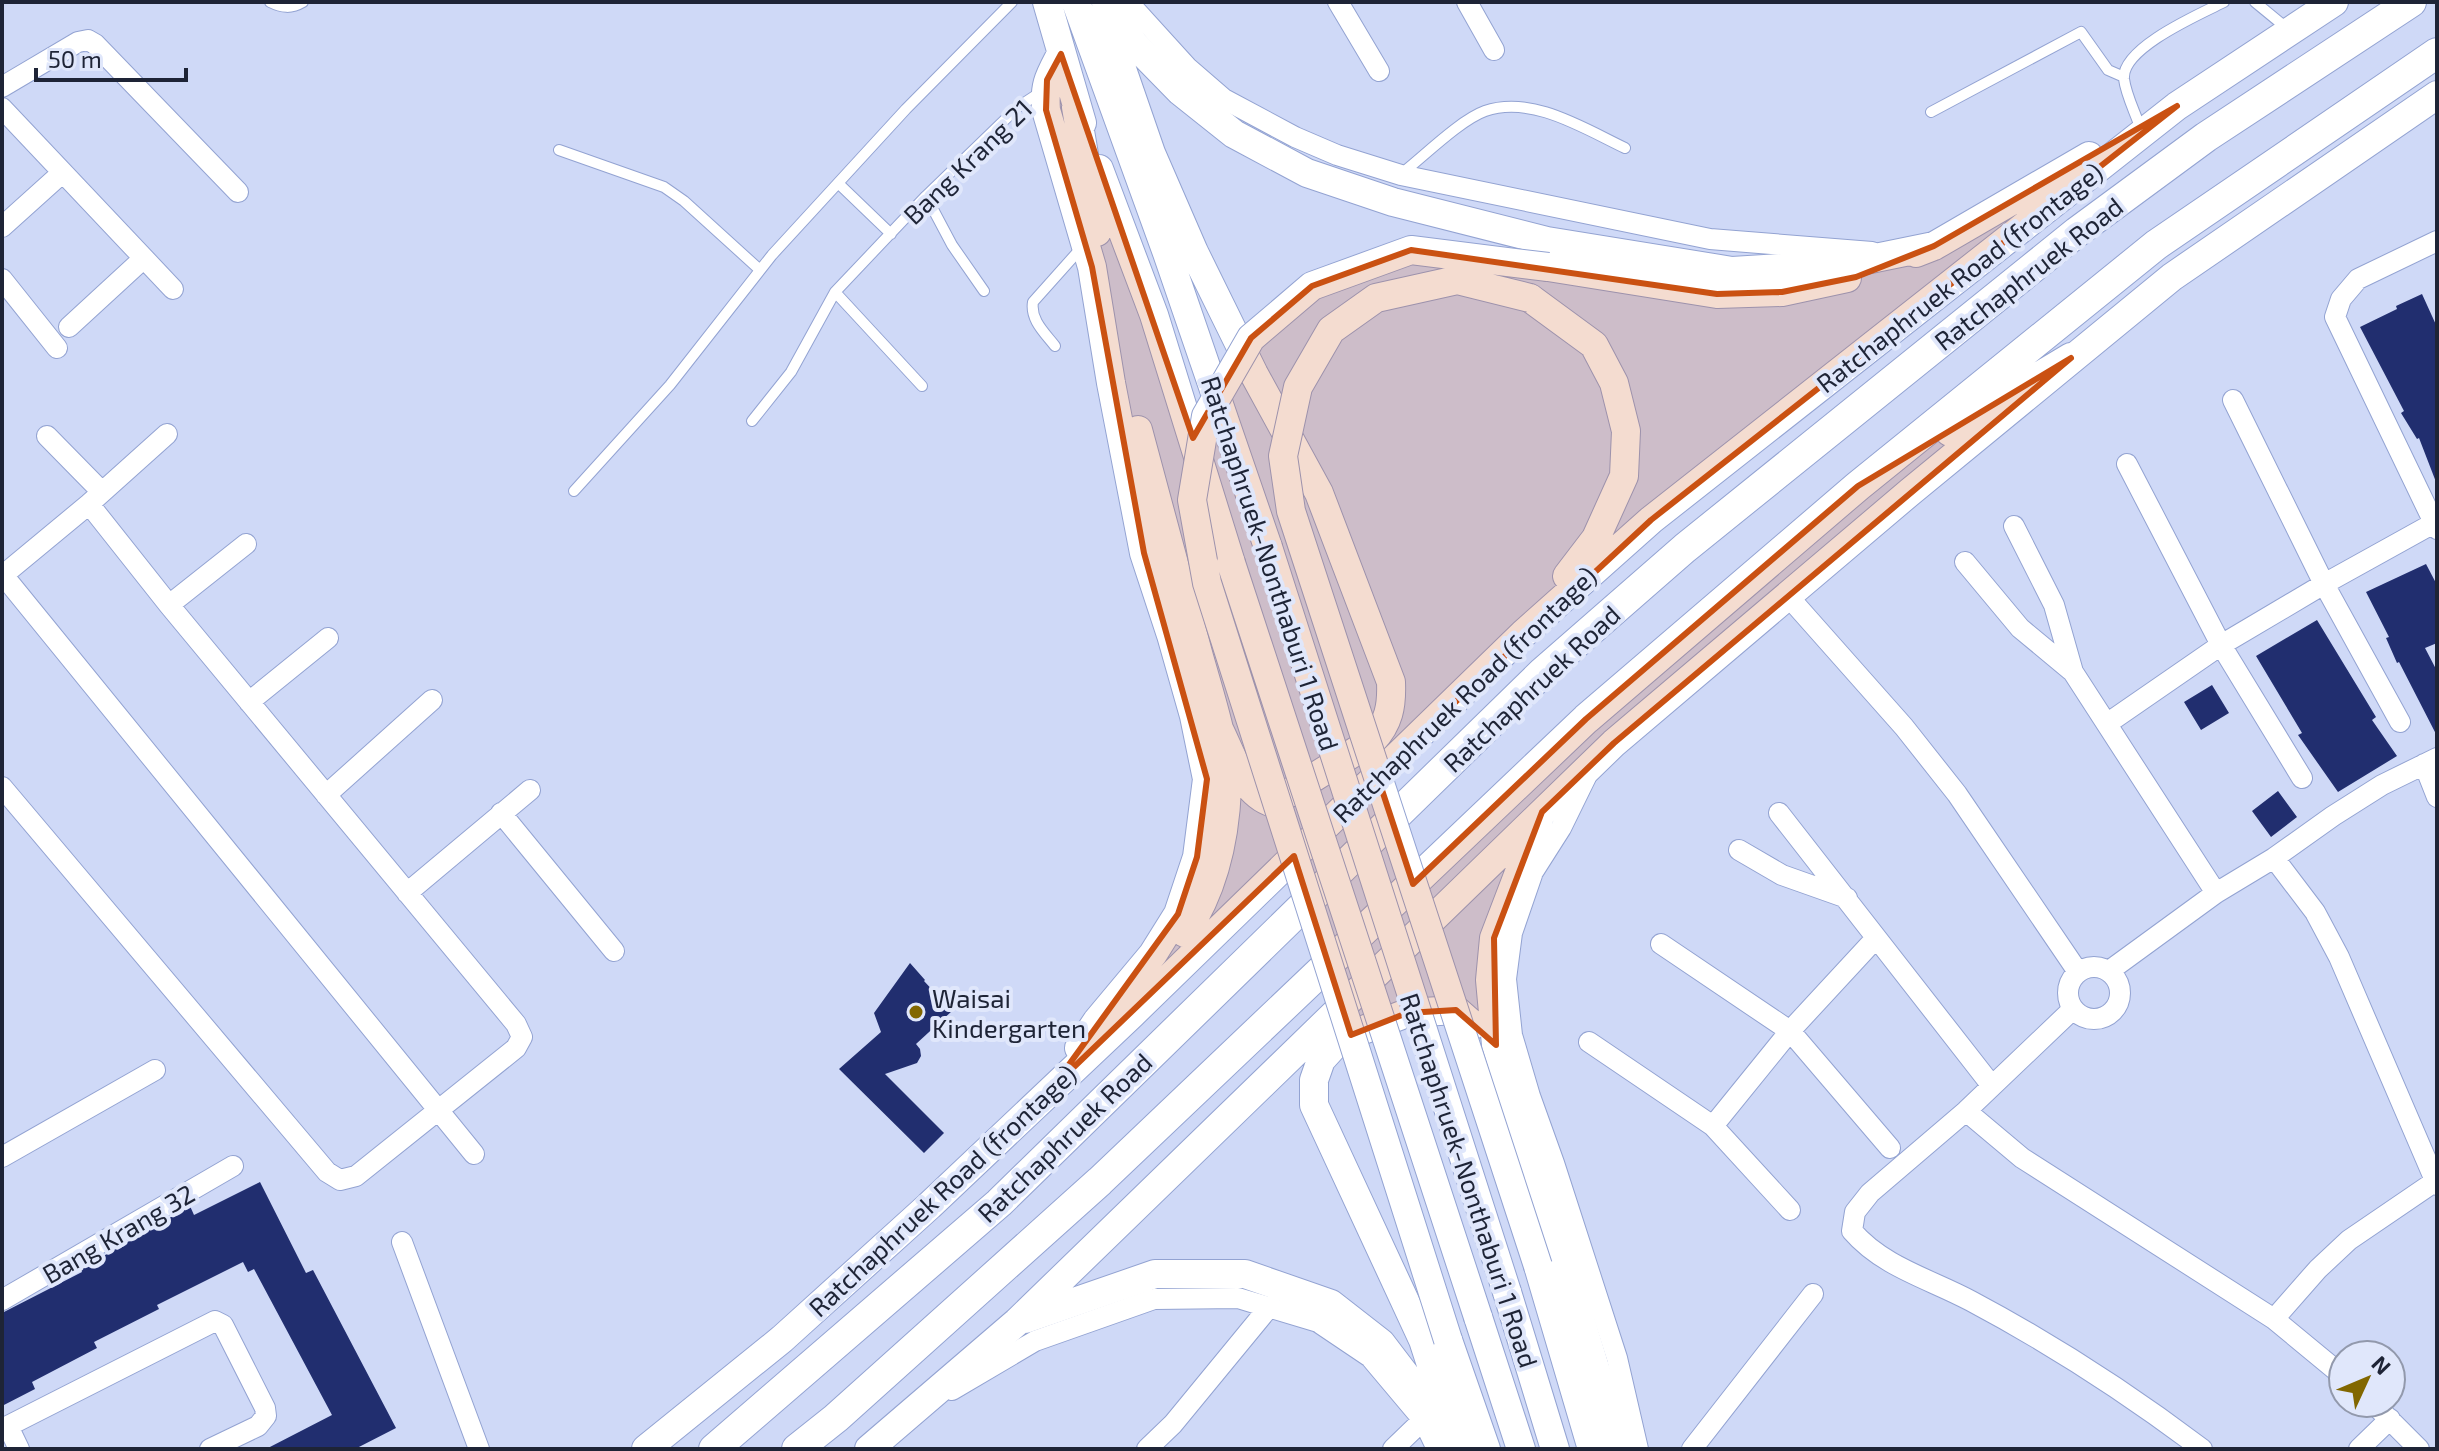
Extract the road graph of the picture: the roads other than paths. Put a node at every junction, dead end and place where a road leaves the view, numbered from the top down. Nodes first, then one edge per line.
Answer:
1 (270, 2) edge
2 (303, 2) edge
3 (1012, 2) edge
4 (1047, 2) edge
5 (1076, 2) edge
6 (1113, 2) edge
7 (1338, 2) edge
8 (1467, 2) edge
9 (2224, 2) edge
10 (2255, 2) edge
11 (2334, 2) edge
12 (2411, 2) edge
13 (2291, 31) junction
14 (1494, 50) dead end
15 (2437, 53) edge
16 (1061, 54) junction
17 (1379, 71) dead end
18 (2124, 77) junction
19 (2, 87) edge
20 (1045, 91) junction
21 (2437, 95) edge
22 (2177, 106) junction
23 (1076, 107) junction
24 (2, 108) edge
25 (1931, 112) dead end
26 (2140, 127) junction
27 (1625, 148) dead end
28 (559, 150) dead end
29 (62, 173) junction
30 (1401, 175) junction
31 (839, 184) junction
32 (238, 192) dead end
33 (926, 196) junction
34 (2, 227) edge
35 (891, 234) junction
36 (1084, 244) junction
37 (1934, 246) junction
38 (2434, 249) edge
39 (1891, 255) junction
40 (143, 259) junction
41 (760, 270) junction
42 (2, 279) edge
43 (173, 289) dead end
44 (984, 291) dead end
45 (835, 292) junction
46 (69, 327) dead end
47 (1055, 346) dead end
48 (57, 348) dead end
49 (2071, 358) junction
50 (922, 386) dead end
51 (2233, 400) dead end
52 (752, 421) dead end
53 (167, 434) dead end
54 (47, 436) dead end
55 (2127, 464) dead end
56 (1858, 486) junction
57 (574, 491) dead end
58 (95, 498) junction
59 (2014, 526) dead end
60 (2436, 526) edge
61 (246, 544) dead end
62 (1965, 562) dead end
63 (3, 576) edge
64 (2324, 584) junction
65 (1787, 595) junction
66 (169, 605) junction
67 (1523, 634) junction
68 (328, 638) dead end
69 (2221, 645) junction
70 (2073, 672) junction
71 (432, 700) dead end
72 (249, 702) junction
73 (2400, 722) dead end
74 (2108, 723) junction
75 (1219, 729) junction
76 (2431, 761) edge
77 (1593, 763) junction
78 (2302, 778) dead end
79 (2, 787) edge
80 (530, 790) dead end
81 (326, 795) junction
82 (2437, 797) edge
83 (1542, 812) junction
84 (501, 813) junction
85 (1779, 813) dead end
86 (1739, 850) dead end
87 (2274, 858) junction
88 (407, 893) junction
89 (2216, 893) junction
90 (1847, 898) junction
91 (1876, 938) junction
92 (1661, 944) dead end
93 (614, 951) dead end
94 (2109, 971) junction
95 (2078, 972) junction
96 (2073, 1009) junction
97 (1132, 1014) junction
98 (1790, 1031) junction
99 (1589, 1042) dead end
100 (1496, 1045) junction
101 (155, 1070) dead end
102 (1992, 1086) junction
103 (1052, 1088) junction
104 (438, 1109) junction
105 (1966, 1111) junction
106 (1713, 1126) junction
107 (1890, 1148) dead end
108 (474, 1154) dead end
109 (2, 1157) edge
110 (233, 1166) dead end
111 (2436, 1182) edge
112 (1790, 1210) dead end
113 (402, 1242) dead end
114 (1813, 1294) dead end
115 (2, 1300) edge
116 (1270, 1306) junction
117 (2274, 1319) junction
118 (1017, 1322) junction
119 (2327, 1363) edge
120 (911, 1415) junction
121 (2390, 1419) joint
122 (1423, 1420) junction
123 (5, 1427) edge
124 (883, 1442) edge
125 (1451, 1448) edge
126 (19, 1449) edge
127 (210, 1449) edge
128 (479, 1449) edge
129 (646, 1449) edge
130 (714, 1449) edge
131 (797, 1449) edge
132 (1147, 1449) edge
133 (1393, 1449) edge
134 (1486, 1449) edge
135 (1521, 1449) edge
136 (1555, 1449) edge
137 (1592, 1449) edge
138 (1617, 1449) edge
139 (1638, 1449) edge
140 (1692, 1449) edge
141 (2202, 1449) edge
142 (2359, 1449) edge
143 (2419, 1449) edge

1 - 2 lane
3 - 31 lane
4 - 16 main road, Ratchaphruek-Nonthaburi 1 Road
5 - 136 main road, Ratchaphruek-Nonthaburi 1 Road, bridge
6 - 30 street
6 - 39 main road
6 - 75 main road
7 - 17 street
8 - 14 street
9 - 18 lane
10 - 13 lane
11 - 13 main road, Ratchaphruek Road (frontage)
12 - 130 main road, Ratchaphruek Road
13 - 22 main road, Ratchaphruek Road (frontage)
15 - 56 main road, Ratchaphruek Road
16 - 20 main road
16 - 23 main road, Ratchaphruek-Nonthaburi 1 Road
18 - 25 lane
18 - 26 lane
19 - 32 street
20 - 33 lane, Bang Krang 21
20 - 36 main road
21 - 49 main road
22 - 26 main road
22 - 67 main road, Ratchaphruek Road (frontage)
23 - 75 main road
23 - 135 main road, Ratchaphruek-Nonthaburi 1 Road, bridge
24 - 29 street
26 - 37 main road
27 - 30 lane
28 - 41 lane
29 - 34 street
29 - 40 street
30 - 39 street
31 - 35 lane
31 - 41 lane
33 - 35 lane, Bang Krang 21
33 - 44 lane
35 - 45 lane, Bang Krang 21
36 - 47 lane
36 - 103 main road
37 - 39 main road
37 - 134 main road, bridge
38 - 60 street
40 - 43 street
40 - 46 street
41 - 57 lane
42 - 48 street
45 - 50 lane
45 - 52 lane, Bang Krang 21
49 - 56 main road
49 - 65 main road
51 - 64 street
53 - 58 street
54 - 58 street
55 - 69 street
56 - 131 main road, Ratchaphruek Road
58 - 63 street
58 - 66 street
59 - 70 street
60 - 64 street
61 - 66 street
62 - 70 street
63 - 104 street
64 - 69 street
64 - 73 street
65 - 77 main road
65 - 95 street
66 - 72 street
67 - 97 main road, Ratchaphruek Road (frontage)
67 - 137 main road, bridge
68 - 72 street
69 - 74 street
69 - 78 street
70 - 74 street
71 - 81 street
72 - 81 street
74 - 89 street
75 - 97 main road
76 - 82 street
76 - 87 street
77 - 83 main road
77 - 139 street
79 - 104 street
80 - 84 street
81 - 88 street
83 - 100 main road
83 - 118 main road
84 - 88 street
84 - 93 street
85 - 90 street
86 - 90 street
87 - 89 street
87 - 111 street
88 - 104 street
89 - 94 street
90 - 91 street
91 - 98 street
91 - 102 street
92 - 98 street
94 - 95 street
94 - 96 street
95 - 96 street
96 - 102 street
97 - 103 main road, Ratchaphruek Road (frontage)
98 - 106 street
98 - 107 street
99 - 106 street
100 - 125 main road
100 - 138 main road
101 - 109 street
102 - 105 street
103 - 129 main road, Ratchaphruek Road (frontage)
104 - 108 street
105 - 117 street
105 - 141 street
106 - 112 street
110 - 115 street, Bang Krang 32
111 - 117 street
113 - 128 street
114 - 140 street
116 - 120 street
116 - 122 street
116 - 132 street
117 - 119 street
118 - 120 main road
118 - 125 main road
120 - 124 main road
121 - 142 street
121 - 143 street
122 - 125 street
122 - 133 street
123 - 126 street
123 - 127 street

